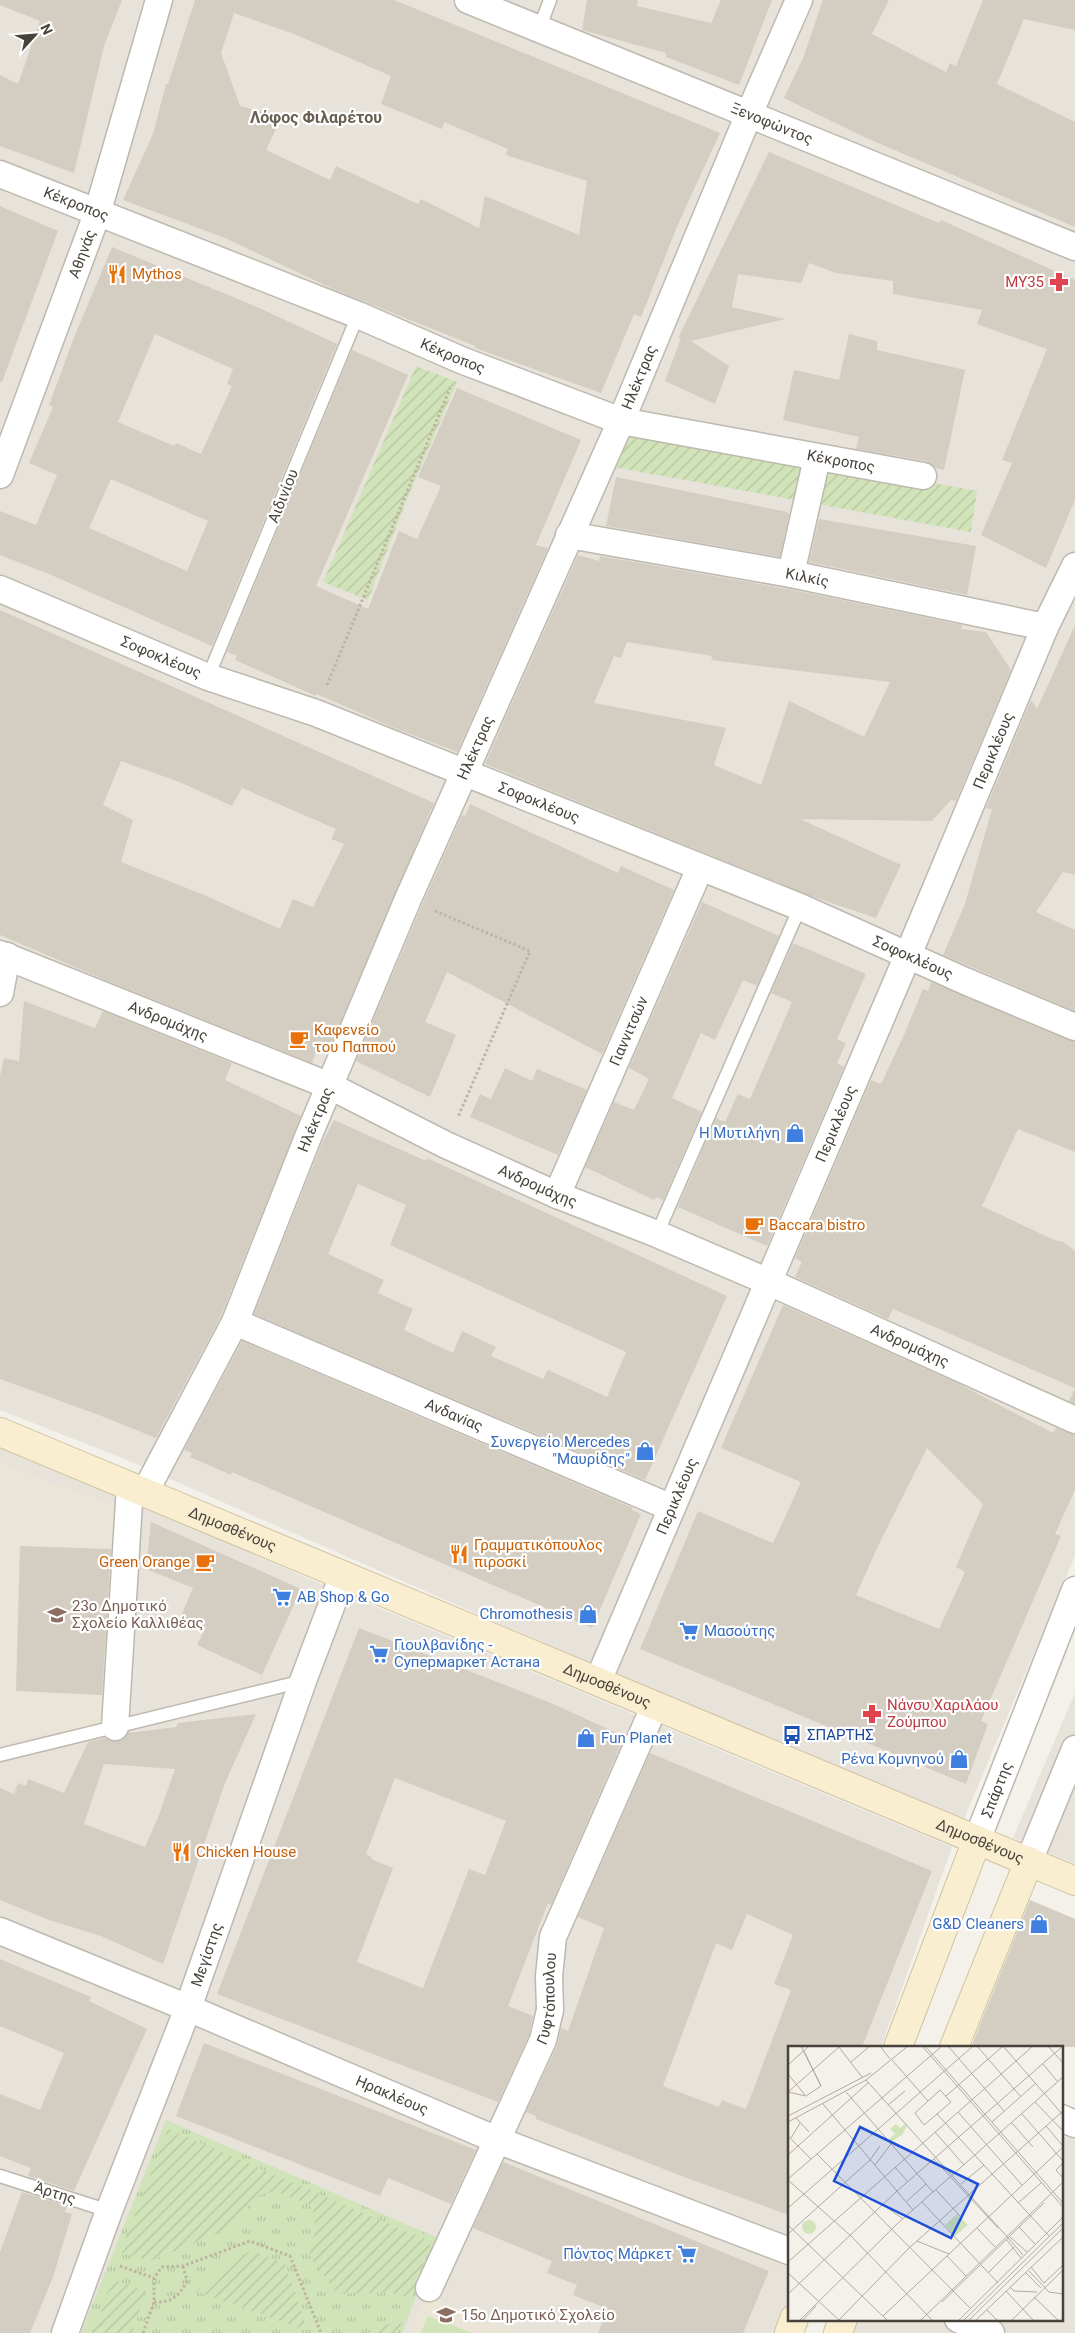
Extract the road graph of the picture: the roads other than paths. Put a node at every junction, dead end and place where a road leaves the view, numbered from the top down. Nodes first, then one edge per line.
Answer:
1 (159, 0) edge
2 (468, 0) edge
3 (550, 0) edge
4 (800, 0) edge
5 (539, 29) junction
6 (749, 114) junction
7 (0, 174) edge
8 (97, 214) junction
9 (1075, 246) edge
10 (358, 315) junction
11 (621, 421) junction
12 (817, 458) junction
13 (0, 475) edge
14 (923, 476) dead end
15 (570, 535) junction
16 (1075, 566) edge
17 (791, 574) junction
18 (0, 589) edge
19 (1045, 627) junction
20 (208, 677) junction
21 (464, 773) junction
22 (700, 868) junction
23 (800, 907) junction
24 (3, 955) edge
25 (908, 955) junction
26 (0, 993) edge
27 (1075, 1027) edge
28 (330, 1086) junction
29 (557, 1195) junction
30 (657, 1234) junction
31 (768, 1282) junction
32 (235, 1322) junction
33 (1075, 1420) edge
34 (0, 1432) edge
35 (137, 1489) junction
36 (672, 1508) junction
37 (343, 1575) junction
38 (1075, 1590) edge
39 (303, 1681) junction
40 (598, 1682) junction
41 (655, 1705) junction
42 (115, 1728) junction
43 (1075, 1750) edge
44 (0, 1755) edge
45 (977, 1840) junction
46 (1030, 1861) junction
47 (1075, 1881) edge
48 (0, 1931) edge
49 (188, 2008) junction
50 (898, 2046) edge
51 (954, 2046) edge
52 (1062, 2118) edge
53 (1075, 2124) edge
54 (497, 2140) junction
55 (0, 2176) edge
56 (109, 2211) junction
57 (788, 2251) edge
58 (429, 2288) dead end
59 (794, 2320) edge
60 (843, 2320) edge
61 (960, 2320) edge
62 (65, 2333) edge
63 (789, 2333) edge
64 (838, 2333) edge
65 (991, 2333) edge

1 - 8 street, Αθηνάς
2 - 5 street, Ξενοφώντος
3 - 5 lane
4 - 6 street, Ηλέκτρας
5 - 6 street, Ξενοφώντος
6 - 9 street, Ξενοφώντος
6 - 11 street, Ηλέκτρας
7 - 8 street, Κέκροπος
8 - 10 street, Κέκροπος
8 - 13 street, Αθηνάς
10 - 11 street, Κέκροπος
10 - 20 lane, Αιδινίου
11 - 12 street, Κέκροπος
11 - 15 street, Ηλέκτρας
12 - 14 street, Κέκροπος
12 - 17 street
15 - 17 street, Κιλκίς
15 - 21 street, Ηλέκτρας
16 - 19 street, Περικλέους
17 - 19 street, Κιλκίς
18 - 20 street, Σοφοκλέους
19 - 25 street, Περικλέους
20 - 21 street, Σοφοκλέους
21 - 22 street, Σοφοκλέους
21 - 28 street, Ηλέκτρας
22 - 23 street, Σοφοκλέους
22 - 29 street, Γιαννιτσών
23 - 25 street, Σοφοκλέους
23 - 30 lane
24 - 26 street
24 - 28 street, Ανδρομάχης
25 - 27 street, Σοφοκλέους
25 - 31 street, Περικλέους
28 - 29 street, Ανδρομάχης
28 - 32 street, Ηλέκτρας
29 - 30 street, Ανδρομάχης
30 - 31 street, Ανδρομάχης
31 - 33 street, Ανδρομάχης
31 - 36 street, Περικλέους
32 - 35 street, Ηλέκτρας
32 - 36 street, Ανδανiας
34 - 35 street, Δημοσθένους
35 - 37 street, Δημοσθένους
35 - 42 street
36 - 40 street, Περικλέους
37 - 39 street, Μεγίστης
37 - 40 street, Δημοσθένους
38 - 45 street, Σπάρτης
39 - 42 lane
39 - 49 street, Μεγίστης
40 - 41 street, Δημοσθένους
41 - 45 street, Δημοσθένους
41 - 54 street, Γυφτόπουλου
42 - 44 lane
43 - 46 street
45 - 46 street, Δημοσθένους
45 - 50 street, Σπάρτης
46 - 47 street, Δημοσθένους
46 - 51 street
48 - 49 street, Ηρακλέους
49 - 54 street, Ηρακλέους
49 - 56 street, Μεγίστης
52 - 53 street
54 - 57 street, Ηρακλέους
54 - 58 street, Γυφτόπουλου
55 - 56 lane, Άρτης
56 - 62 street, Μεγίστης
59 - 63 street
60 - 64 street
61 - 65 street

